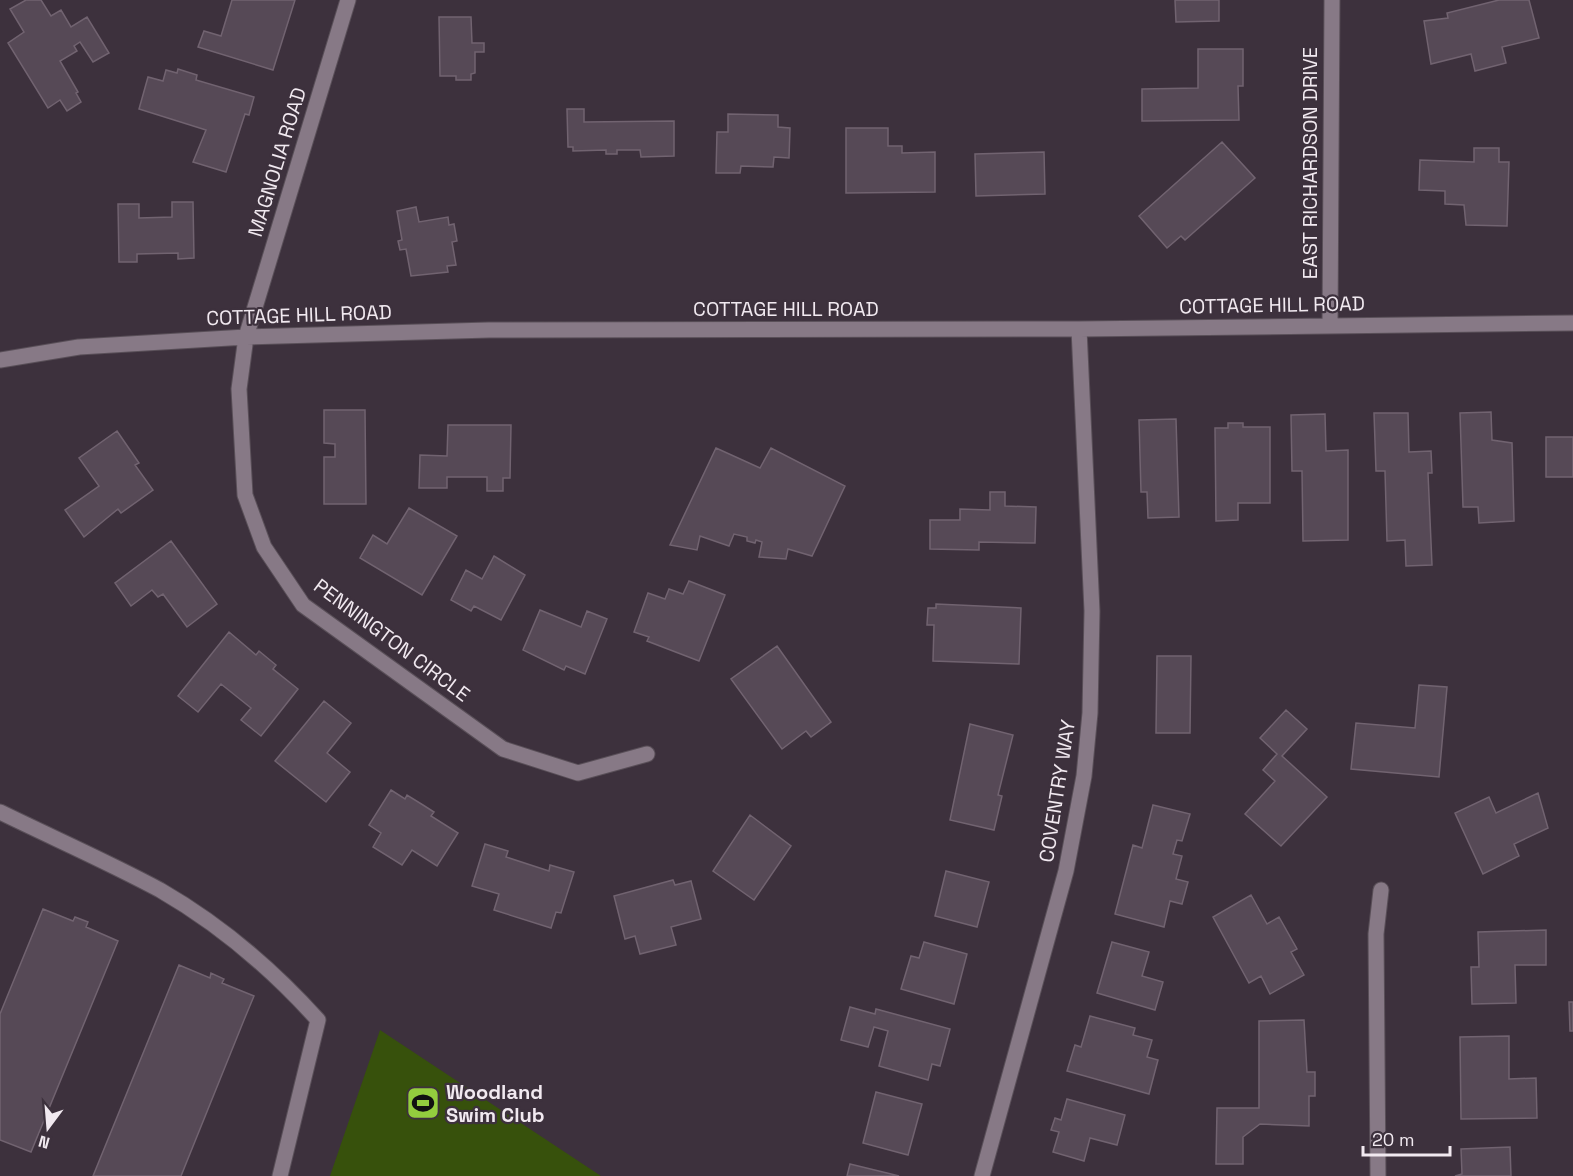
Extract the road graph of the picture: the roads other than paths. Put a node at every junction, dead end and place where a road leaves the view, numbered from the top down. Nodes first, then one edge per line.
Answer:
1 (348, 0) edge
2 (1332, 0) edge
3 (1573, 323) edge
4 (1330, 326) junction
5 (1079, 329) junction
6 (246, 337) junction
7 (0, 360) edge
8 (647, 754) dead end
9 (0, 812) edge
10 (1381, 890) dead end
11 (280, 1176) edge
12 (982, 1176) edge
13 (1378, 1176) edge

1 - 6 street, MAGNOLIA ROAD
2 - 4 street, EAST RICHARDSON DRIVE
3 - 4 street, COTTAGE HILL ROAD
4 - 5 street, COTTAGE HILL ROAD
5 - 6 street, COTTAGE HILL ROAD
5 - 12 street, COVENTRY WAY
6 - 7 street, COTTAGE HILL ROAD
6 - 8 street, PENNINGTON CIRCLE
9 - 11 street
10 - 13 street

